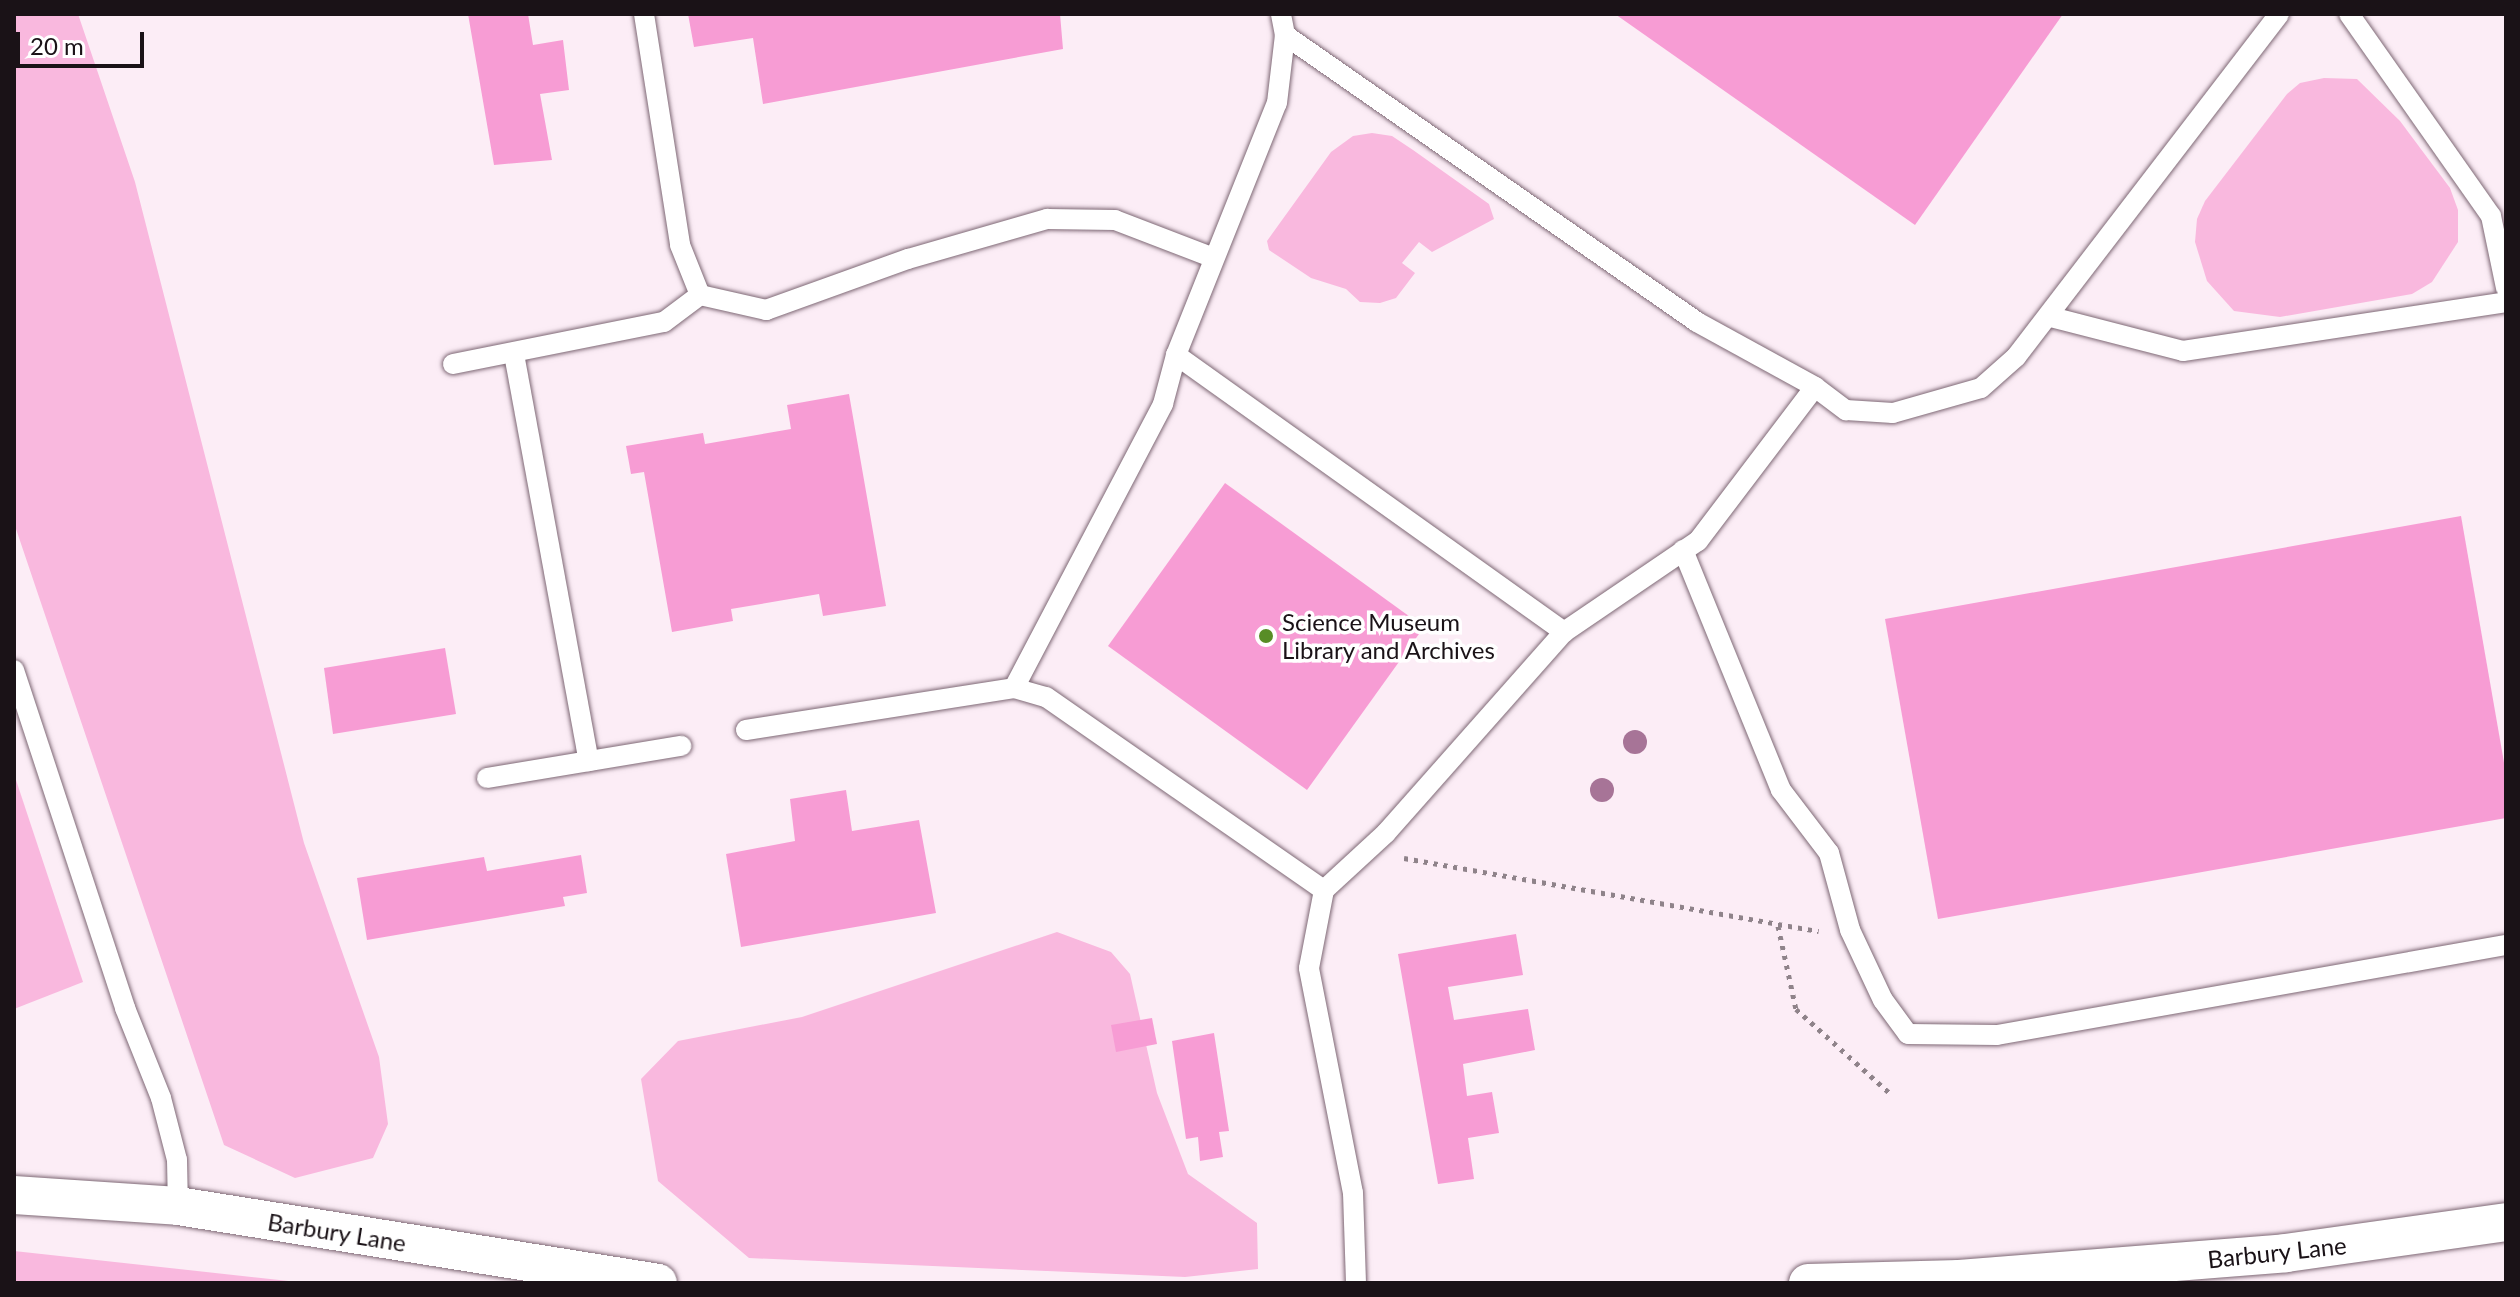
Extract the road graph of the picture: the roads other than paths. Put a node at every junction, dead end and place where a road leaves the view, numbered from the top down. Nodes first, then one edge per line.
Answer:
1 (644, 14) edge
2 (2279, 14) edge
3 (2349, 14) edge
4 (1283, 24) edge
5 (1214, 258) junction
6 (2506, 288) edge
7 (700, 295) junction
8 (2506, 302) edge
9 (2051, 317) junction
10 (514, 354) junction
11 (1176, 355) junction
12 (453, 364) dead end
13 (1815, 387) junction
14 (1683, 550) junction
15 (1564, 632) junction
16 (14, 670) edge
17 (1014, 688) junction
18 (746, 730) dead end
19 (681, 746) dead end
20 (589, 761) junction
21 (487, 778) dead end
22 (1324, 890) junction
23 (2506, 945) edge
24 (14, 1195) edge
25 (178, 1206) junction
26 (2506, 1222) edge
27 (658, 1283) edge
28 (1356, 1283) edge
29 (1808, 1283) edge

1 - 7 lane
2 - 9 lane
3 - 6 lane
4 - 5 lane
4 - 13 lane
5 - 7 lane
5 - 11 lane
7 - 10 lane
8 - 9 lane
9 - 13 lane
10 - 12 lane
10 - 20 lane
11 - 15 lane
11 - 17 lane
13 - 14 lane
14 - 15 lane
14 - 23 lane
15 - 22 lane
16 - 25 lane
17 - 18 lane
17 - 22 lane
19 - 20 lane
20 - 21 lane
22 - 28 lane
24 - 25 street, Barbury Lane
25 - 27 street, Barbury Lane
26 - 29 street, Barbury Lane

